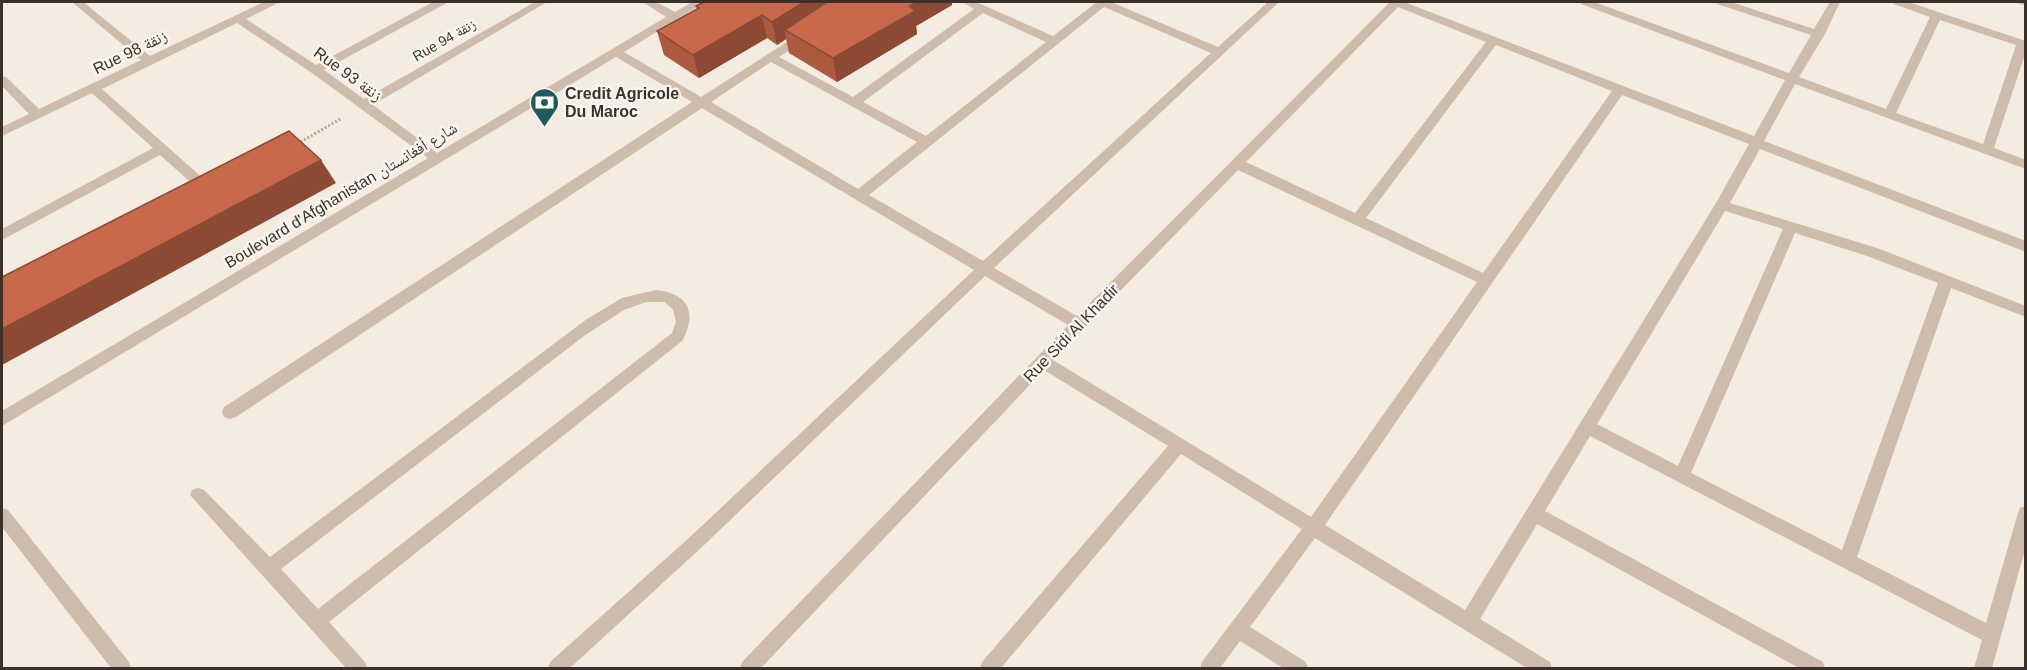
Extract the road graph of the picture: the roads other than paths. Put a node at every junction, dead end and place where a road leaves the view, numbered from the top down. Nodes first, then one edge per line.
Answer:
1 (77, 2) edge
2 (246, 2) edge
3 (272, 2) edge
4 (441, 2) edge
5 (542, 2) edge
6 (648, 2) edge
7 (699, 2) edge
8 (968, 2) edge
9 (1274, 2) edge
10 (1396, 2) edge
11 (1585, 2) edge
12 (1721, 2) edge
13 (1835, 2) edge
14 (1898, 2) edge
15 (982, 8) junction
16 (256, 9) junction
17 (1937, 15) junction
18 (674, 16) junction
19 (238, 19) junction
20 (817, 26) edge
21 (1819, 34) junction
22 (1052, 40) junction
23 (1492, 42) junction
24 (2024, 44) edge
25 (616, 52) junction
26 (1219, 52) junction
27 (771, 57) junction
28 (149, 61) junction
29 (316, 70) junction
30 (1793, 79) junction
31 (2, 80) edge
32 (94, 88) junction
33 (1618, 91) junction
34 (854, 102) junction
35 (703, 103) junction
36 (362, 106) junction
37 (37, 114) junction
38 (1889, 115) junction
39 (2, 132) edge
40 (1758, 141) junction
41 (927, 142) junction
42 (161, 149) junction
43 (1987, 151) junction
44 (436, 158) junction
45 (1236, 163) junction
46 (2025, 165) edge
47 (860, 195) junction
48 (197, 201) edge
49 (1722, 205) junction
50 (1357, 220) junction
51 (1792, 225) junction
52 (2, 235) edge
53 (2025, 247) edge
54 (984, 269) junction
55 (1485, 280) junction
56 (1946, 281) junction
57 (2025, 312) edge
58 (1078, 324) junction
59 (1044, 362) junction
60 (230, 412) dead end
61 (2, 419) edge
62 (1587, 427) junction
63 (1180, 444) junction
64 (1681, 477) junction
65 (198, 495) dead end
66 (1533, 513) junction
67 (2025, 513) edge
68 (2, 515) edge
69 (1314, 526) junction
70 (1847, 561) junction
71 (269, 568) junction
72 (316, 621) junction
73 (1468, 622) junction
74 (1238, 628) junction
75 (1993, 636) junction
76 (122, 669) edge
77 (358, 669) edge
78 (556, 669) edge
79 (749, 669) edge
80 (989, 669) edge
81 (1209, 669) edge
82 (1299, 669) edge
83 (1543, 669) edge
84 (1815, 669) edge
85 (1983, 669) edge

1 - 28 street
2 - 16 street
3 - 16 street, Rue 98 زنقة
4 - 29 street
5 - 36 street, Rue 94 زنقة
6 - 18 street
7 - 18 street, Boulevard d'Afghanistan شارع أفغانستان
8 - 15 street
9 - 26 street
10 - 23 street
10 - 45 street, Rue Sidi Al Khadir
11 - 30 street
12 - 21 street
13 - 21 street
14 - 17 street
15 - 22 street
15 - 34 street
16 - 19 street, Rue 98 زنقة
17 - 24 street
17 - 38 street
18 - 25 street, Boulevard d'Afghanistan شارع أفغانستان
19 - 28 street, Rue 98 زنقة
19 - 29 street, Rue 93 زنقة
20 - 27 street
21 - 30 street
22 - 26 street
22 - 41 street
23 - 33 street
23 - 50 street
24 - 43 street
25 - 35 street
25 - 44 street, Boulevard d'Afghanistan شارع أفغانستان
26 - 54 street
27 - 34 street
27 - 35 street
28 - 32 street, Rue 98 زنقة
29 - 36 street, Rue 93 زنقة
30 - 38 street
30 - 40 street
31 - 37 street
32 - 37 street, Rue 98 زنقة
32 - 42 street
33 - 40 street
33 - 55 street
34 - 41 street
35 - 47 street
35 - 60 street
36 - 44 street, Rue 93 زنقة
37 - 39 street, Rue 98 زنقة
38 - 43 street
40 - 49 street
40 - 53 street
41 - 47 street
42 - 48 street
42 - 52 street
43 - 46 street
44 - 61 street, Boulevard d'Afghanistan شارع أفغانستان
45 - 50 street
45 - 58 street, Rue Sidi Al Khadir
47 - 54 street
49 - 51 street
49 - 62 street
50 - 55 street
51 - 56 street
51 - 64 street
54 - 58 street
54 - 78 street
55 - 69 street
56 - 57 street
56 - 70 street
58 - 59 street, Rue Sidi Al Khadir
59 - 63 street
59 - 79 street, Rue Sidi Al Khadir
62 - 64 street
62 - 66 street
63 - 69 street
63 - 80 street
64 - 70 street
65 - 71 street
66 - 73 street
66 - 84 street
67 - 75 street
68 - 76 street
69 - 73 street
69 - 74 street
70 - 75 street
71 - 72 street
71 - 72 street
72 - 77 street
73 - 83 street
74 - 81 street
74 - 82 street
75 - 85 street

